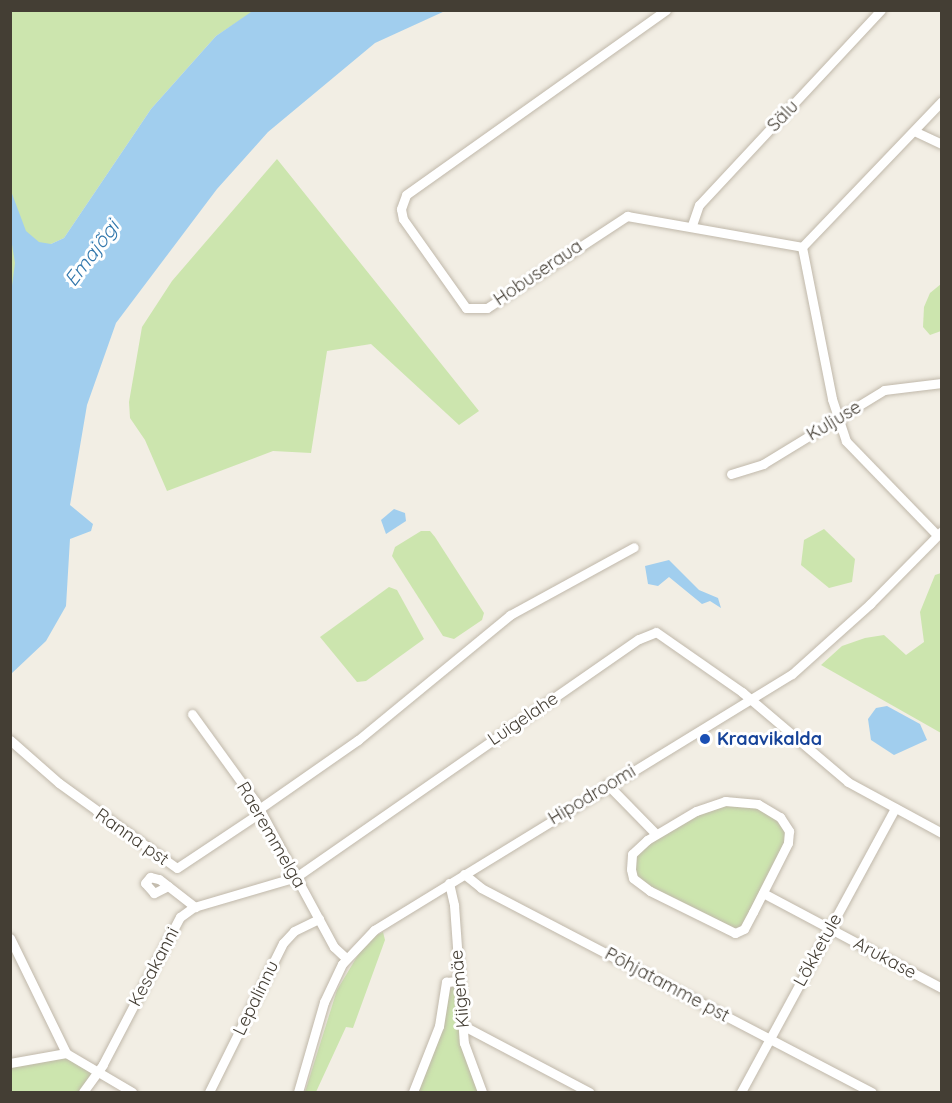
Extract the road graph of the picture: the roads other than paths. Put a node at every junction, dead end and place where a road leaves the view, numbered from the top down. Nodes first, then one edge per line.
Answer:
1 (666, 10) edge
2 (881, 10) edge
3 (942, 101) edge
4 (914, 131) junction
5 (942, 144) edge
6 (692, 225) junction
7 (802, 247) junction
8 (942, 383) edge
9 (838, 418) junction
10 (731, 474) dead end
11 (939, 533) edge
12 (634, 547) dead end
13 (751, 702) junction
14 (192, 714) dead end
15 (10, 740) edge
16 (608, 784) junction
17 (895, 808) junction
18 (260, 810) junction
19 (942, 833) edge
20 (656, 834) junction
21 (464, 874) junction
22 (296, 877) junction
23 (448, 883) junction
24 (168, 886) dead end
25 (763, 893) junction
26 (195, 907) junction
27 (319, 919) junction
28 (829, 929) junction
29 (10, 938) edge
30 (346, 958) junction
31 (459, 981) junction
32 (942, 988) edge
33 (462, 1025) junction
34 (770, 1039) junction
35 (66, 1053) junction
36 (10, 1063) edge
37 (98, 1071) junction
38 (83, 1092) edge
39 (132, 1092) edge
40 (209, 1092) edge
41 (298, 1092) edge
42 (413, 1092) edge
43 (482, 1092) edge
44 (589, 1092) edge
45 (741, 1092) edge
46 (872, 1092) edge

1 - 6 street, Hobuseraua
2 - 6 street, Sälu
3 - 4 street
4 - 5 street
4 - 7 street
6 - 7 street, Hobuseraua
7 - 9 street
8 - 9 street, Kuljuse
9 - 10 street, Kuljuse
9 - 11 street
11 - 13 street, Hipodroomi
12 - 18 street
13 - 16 street, Hipodroomi
13 - 17 street
13 - 22 street, Luigelahe
14 - 18 street, Raeremmelga
15 - 18 street, Ranna pst
16 - 20 street
16 - 21 street, Hipodroomi
17 - 19 street
17 - 28 street, Lõkketule
18 - 22 street, Raeremmelga
20 - 25 street
20 - 25 street
21 - 23 street, Hipodroomi
21 - 34 street, Põhjatamme pst
22 - 26 street, Kesakanni
22 - 27 street, Raeremmelga
23 - 30 street, Hipodroomi
23 - 31 street, Kiigemäe
24 - 26 street
25 - 28 street, Arukase
26 - 37 street, Kesakanni
27 - 30 street, Raeremmelga
27 - 40 street, Lepalinnu
28 - 32 street, Arukase
28 - 34 street, Lõkketule
29 - 35 street
30 - 41 street, Hipodroomi
31 - 33 street, Kiigemäe
31 - 42 street
33 - 43 street, Kiigemäe
33 - 44 street
34 - 45 street, Lõkketule
34 - 46 street, Põhjatamme pst
35 - 36 street
35 - 37 street
37 - 38 street, Kesakanni
37 - 39 street

